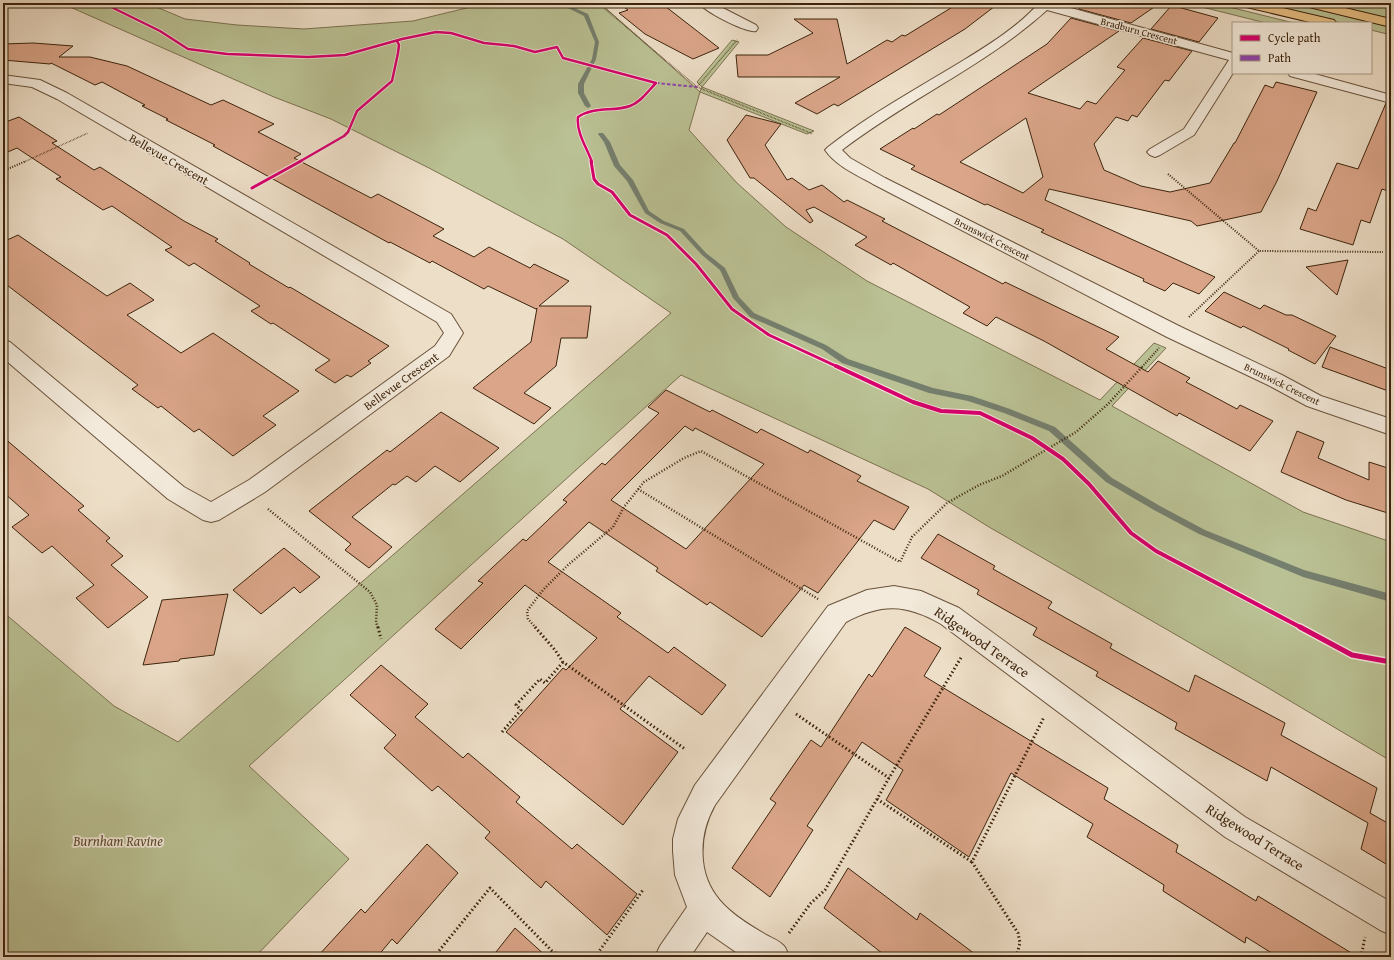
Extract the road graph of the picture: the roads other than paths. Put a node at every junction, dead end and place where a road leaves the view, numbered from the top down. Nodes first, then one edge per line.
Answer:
1 (705, 3) edge
2 (1246, 3) edge
3 (1309, 3) edge
4 (1045, 4) edge
5 (1326, 22) edge
6 (1391, 23) edge
7 (752, 28) dead end
8 (1232, 57) edge
9 (1232, 65) edge
10 (1299, 74) edge
11 (3, 79) edge
12 (1391, 99) edge
13 (1155, 152) dead end
14 (3, 347) edge
15 (1391, 427) edge
16 (705, 908) junction
17 (1379, 924) edge
18 (781, 945) edge
19 (671, 957) edge

1 - 7 street
2 - 5 main road
3 - 6 main road
4 - 8 street, Bradburn Crescent
4 - 15 street, Brunswick Crescent
9 - 13 street
10 - 12 street
11 - 14 street, Bellevue Crescent
16 - 17 street, Ridgewood Terrace
16 - 18 street, Ridgewood Terrace
16 - 19 street

